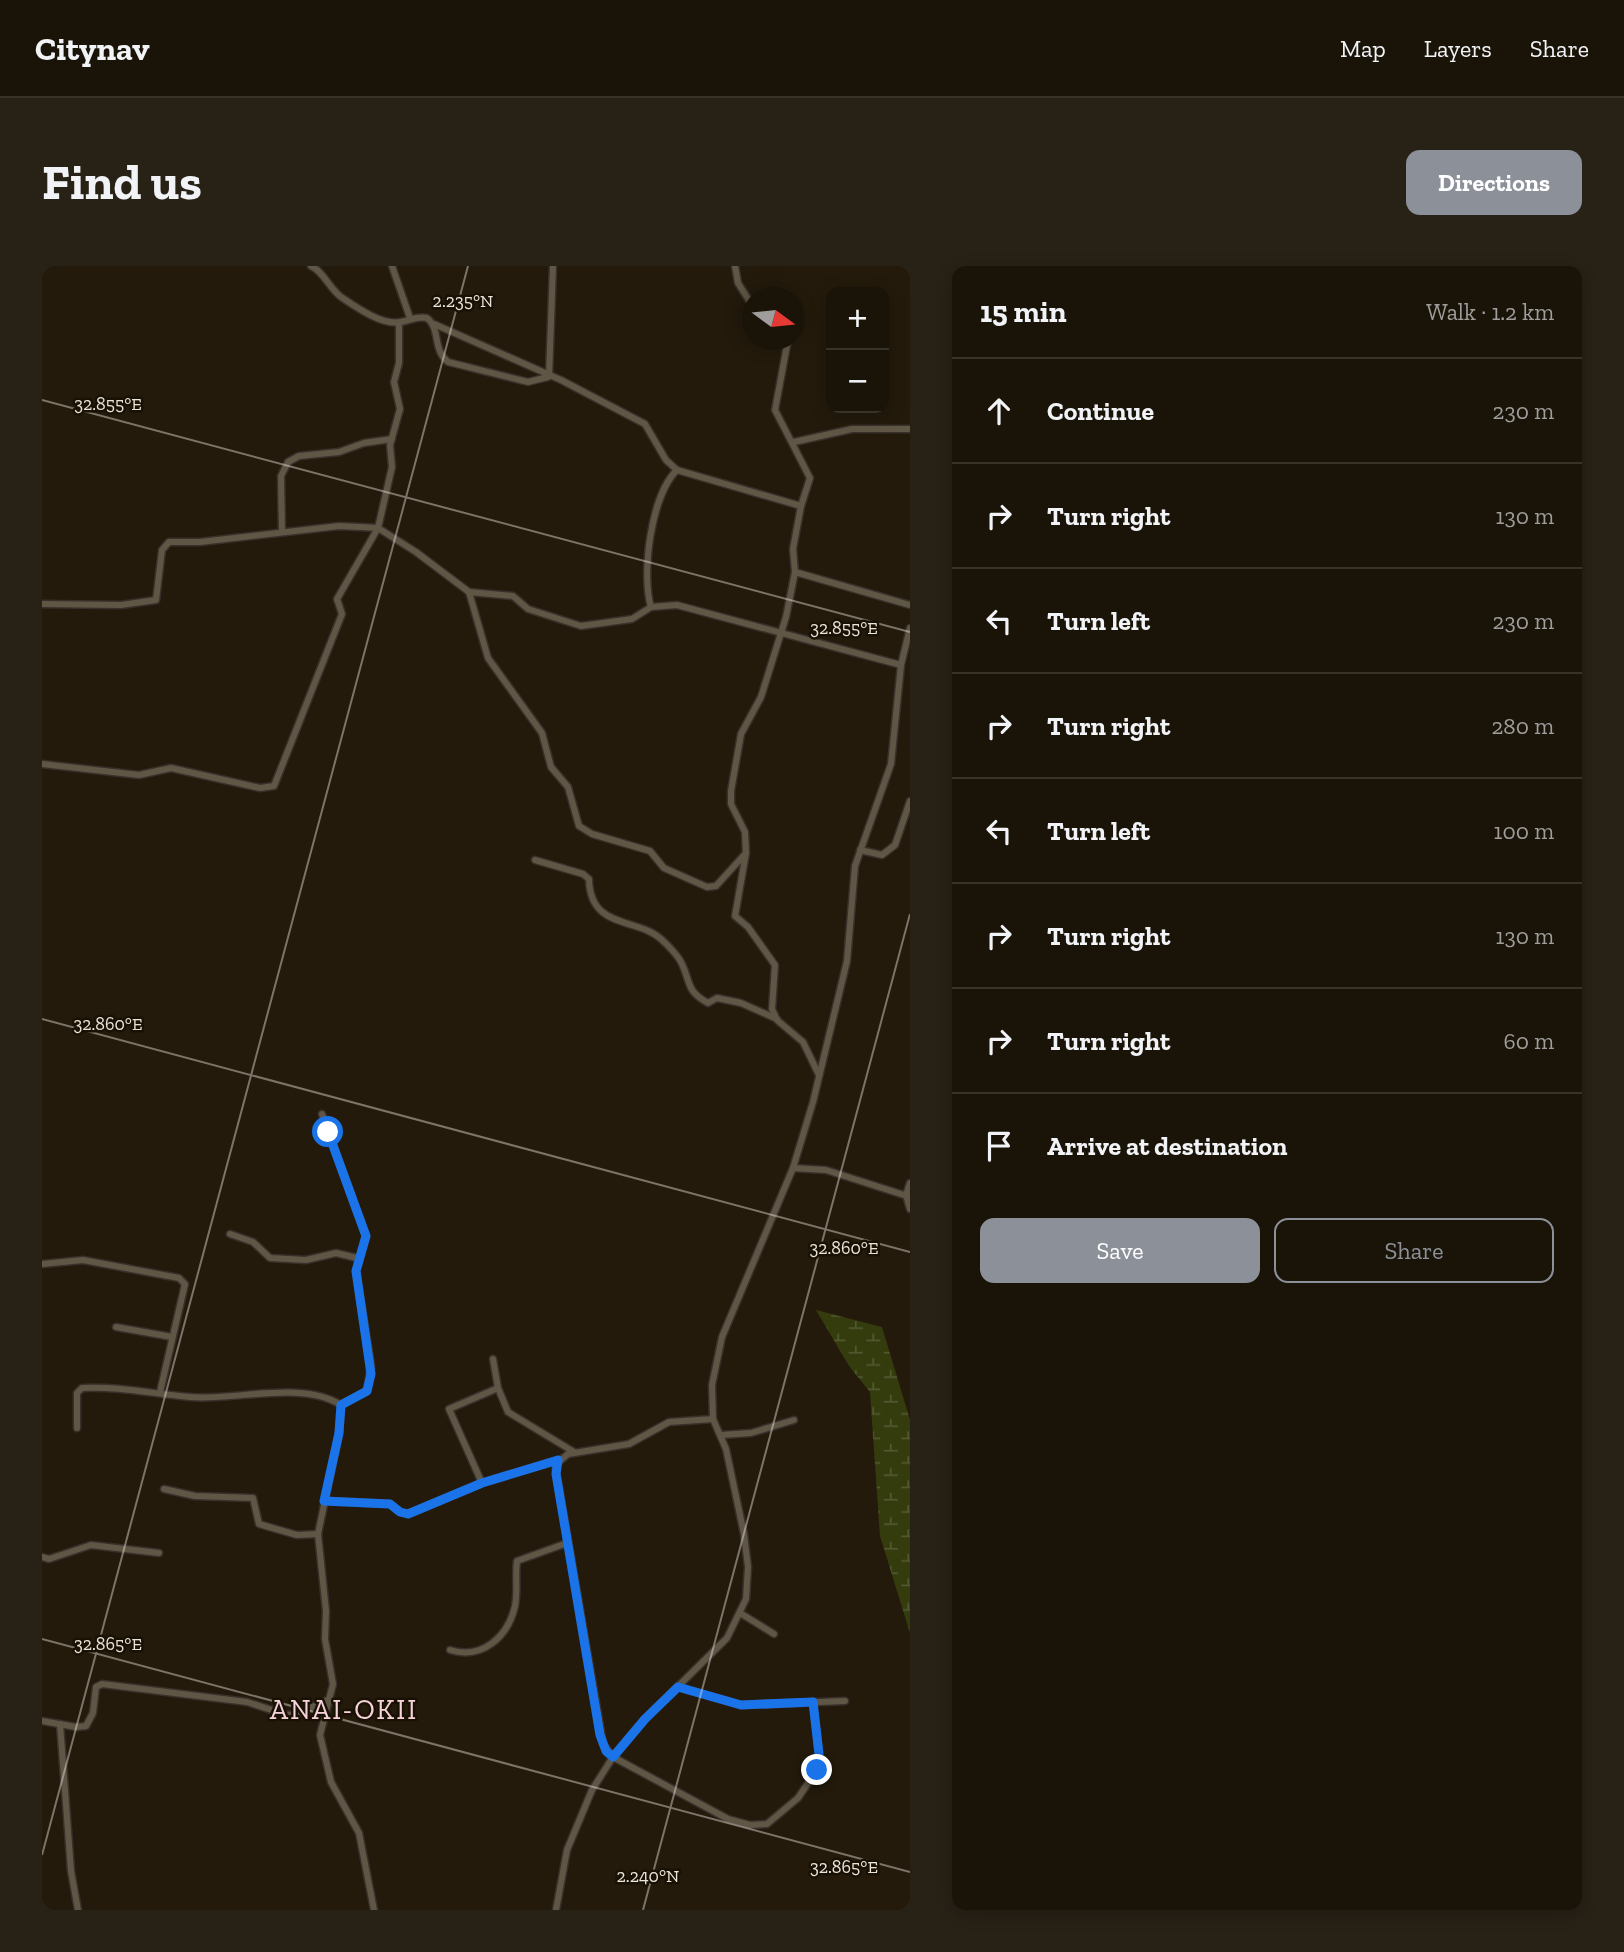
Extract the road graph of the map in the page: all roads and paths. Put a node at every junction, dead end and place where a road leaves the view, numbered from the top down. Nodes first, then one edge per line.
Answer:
1 (311, 266) edge
2 (392, 266) edge
3 (553, 266) edge
4 (735, 266) edge
5 (742, 289) edge
6 (410, 318) junction
7 (399, 323) junction
8 (434, 324) junction
9 (786, 350) edge
10 (549, 376) junction
11 (910, 429) edge
12 (392, 439) junction
13 (794, 442) junction
14 (677, 470) junction
15 (801, 506) junction
16 (378, 528) junction
17 (282, 532) junction
18 (795, 572) junction
19 (469, 592) junction
20 (42, 604) edge
21 (910, 605) edge
22 (650, 607) junction
23 (910, 628) edge
24 (779, 635) junction
25 (901, 664) junction
26 (42, 764) edge
27 (910, 801) edge
28 (860, 850) junction
29 (746, 853) junction
30 (535, 860) dead end
31 (777, 1020) junction
32 (819, 1075) junction
33 (322, 1114) dead end
34 (793, 1168) junction
35 (910, 1183) edge
36 (908, 1196) edge
37 (910, 1209) edge
38 (230, 1234) dead end
39 (357, 1258) junction
40 (42, 1264) edge
41 (116, 1327) dead end
42 (172, 1337) junction
43 (493, 1359) dead end
44 (498, 1388) junction
45 (160, 1392) junction
46 (341, 1405) junction
47 (713, 1419) junction
48 (794, 1420) dead end
49 (77, 1428) dead end
50 (721, 1435) junction
51 (574, 1452) junction
52 (558, 1460) junction
53 (482, 1483) junction
54 (164, 1489) dead end
55 (324, 1501) junction
56 (318, 1535) junction
57 (567, 1543) junction
58 (159, 1553) dead end
59 (42, 1557) edge
60 (740, 1613) junction
61 (774, 1634) dead end
62 (450, 1650) dead end
63 (678, 1687) junction
64 (330, 1699) junction
65 (845, 1701) dead end
66 (813, 1702) junction
67 (42, 1721) edge
68 (60, 1724) junction
69 (613, 1757) junction
70 (78, 1910) edge
71 (374, 1910) edge
72 (556, 1910) edge

1 - 7 street
2 - 6 street
3 - 10 street
4 - 5 street
6 - 7 street
6 - 8 street
7 - 12 street
8 - 10 street
8 - 10 street
9 - 13 street
10 - 14 street
11 - 13 street
12 - 16 street
12 - 17 street
13 - 15 street
14 - 15 street
14 - 22 street
15 - 18 street
16 - 17 street
16 - 19 street
16 - 26 street
17 - 20 street
18 - 21 street
18 - 24 street
19 - 22 street
19 - 29 street
22 - 24 street
23 - 25 street
24 - 25 street
24 - 29 street
25 - 28 street
27 - 28 street
28 - 32 street
29 - 31 street
30 - 31 street
31 - 32 street
32 - 34 street
33 - 39 street
34 - 36 street
34 - 47 street
35 - 36 street
36 - 37 street
38 - 39 street
39 - 46 street
40 - 42 street
41 - 42 street
42 - 45 street
43 - 44 street
44 - 51 street
44 - 53 street
45 - 46 street
45 - 49 street
46 - 55 street
47 - 50 street
47 - 51 street
48 - 50 street
50 - 60 street
51 - 52 street
52 - 53 street
52 - 57 street
53 - 55 street
54 - 56 street
55 - 56 street
56 - 64 street
57 - 62 street
57 - 69 street
58 - 59 street
60 - 61 street
60 - 63 street
63 - 66 street
63 - 69 street
64 - 68 street
64 - 71 street
65 - 66 street
66 - 69 street
67 - 68 street
68 - 70 street
69 - 72 street

